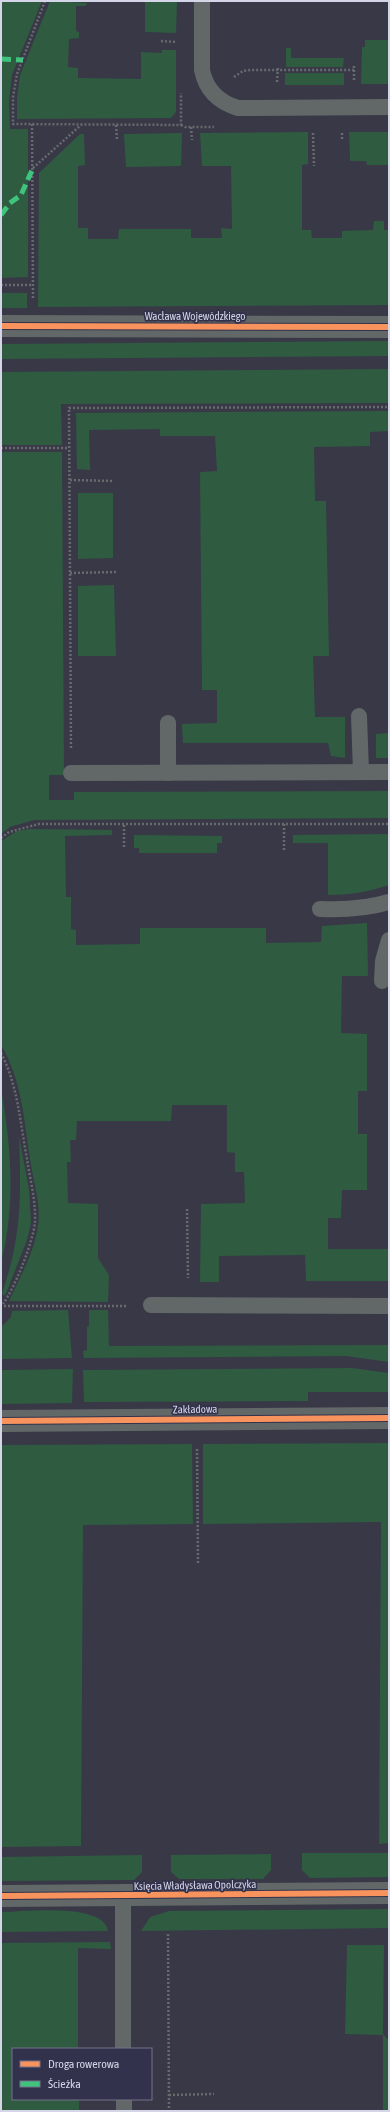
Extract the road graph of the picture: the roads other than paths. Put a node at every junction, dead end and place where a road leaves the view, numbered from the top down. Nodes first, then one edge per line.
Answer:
1 (202, 1) edge
2 (389, 107) edge
3 (1, 326) edge
4 (389, 327) edge
5 (359, 716) dead end
6 (168, 723) dead end
7 (361, 772) junction
8 (389, 772) edge
9 (71, 773) road end
10 (168, 773) junction
11 (389, 902) edge
12 (320, 909) dead end
13 (389, 940) edge
14 (382, 982) dead end
15 (151, 1305) road end
16 (389, 1306) edge
17 (389, 1418) edge
18 (1, 1421) edge
19 (389, 1893) edge
20 (1, 1896) edge
21 (124, 1896) junction
22 (124, 2048) edge
23 (124, 2100) edge
24 (124, 2111) edge

1 - 2 lane
3 - 4 street, Wacława Wojewódzkiego
5 - 7 lane
6 - 10 lane
7 - 8 lane
7 - 10 lane
9 - 10 lane
11 - 12 lane
13 - 14 lane
15 - 16 lane
17 - 18 street, Zakładowa
19 - 21 street, Księcia Władysława Opolczyka
20 - 21 street, Księcia Władysława Opolczyka
21 - 22 lane
23 - 24 lane

